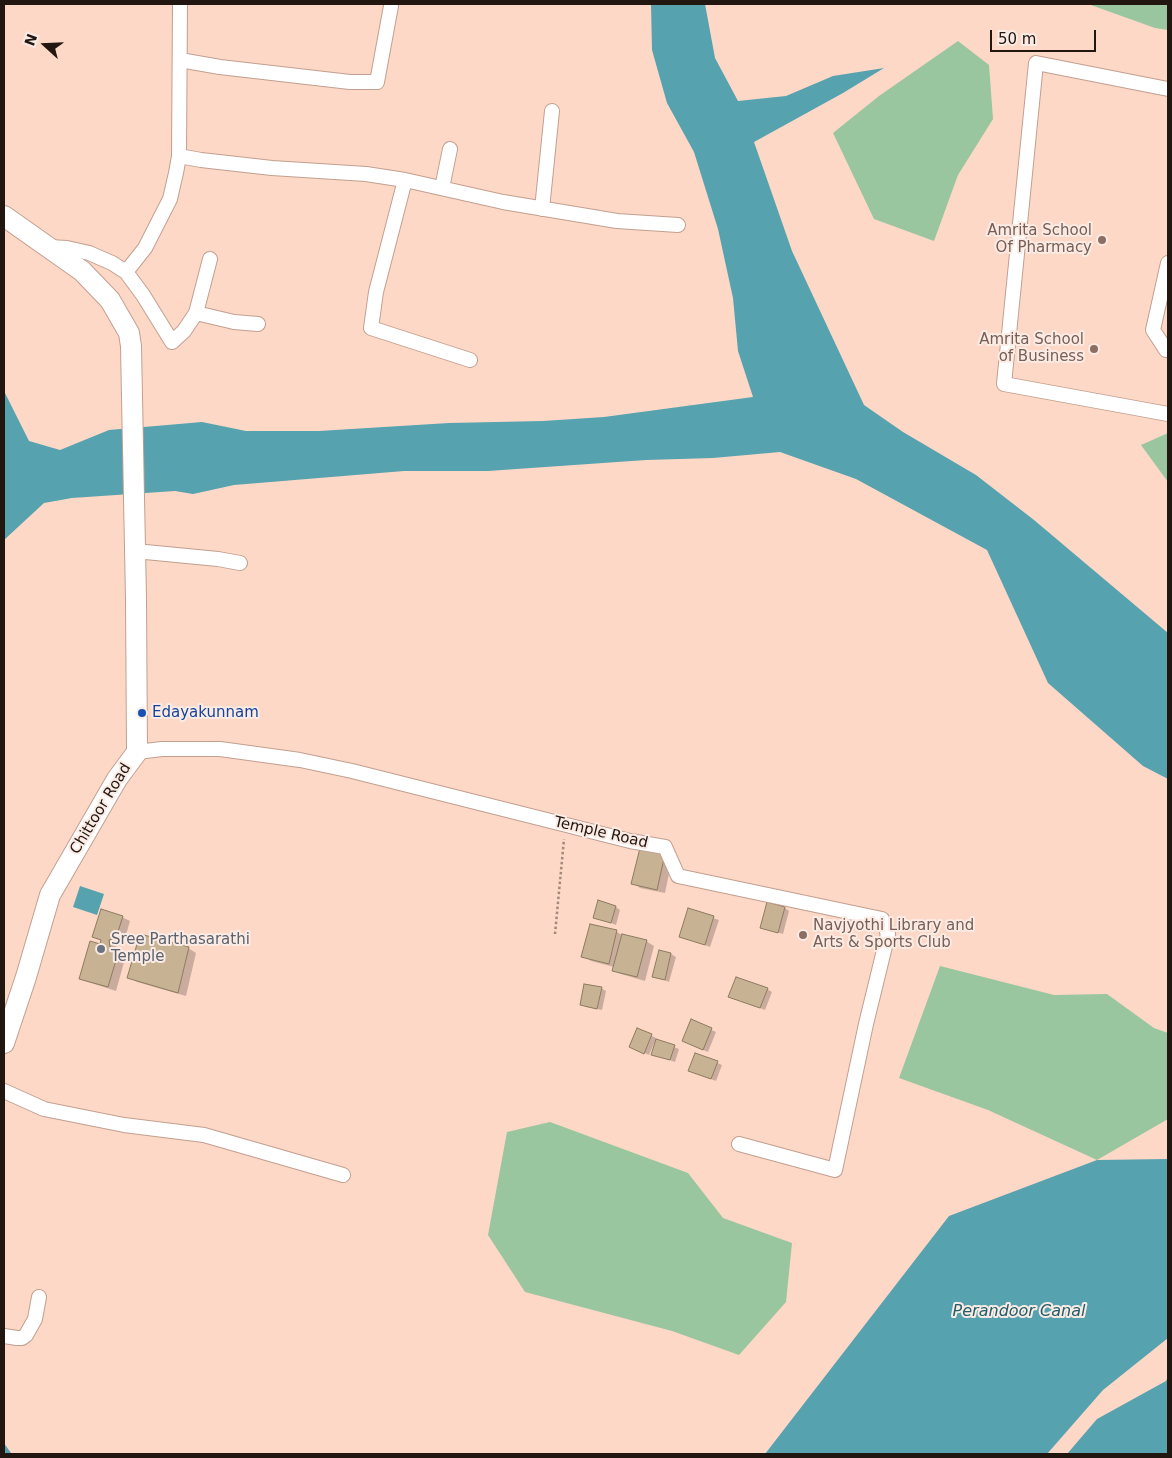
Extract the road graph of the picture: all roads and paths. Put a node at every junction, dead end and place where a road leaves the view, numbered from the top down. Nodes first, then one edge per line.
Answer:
1 (180, 4) edge
2 (390, 6) dead end
3 (180, 60) junction
4 (1168, 89) edge
5 (552, 111) dead end
6 (450, 149) dead end
7 (178, 156) junction
8 (405, 180) junction
9 (442, 188) junction
10 (542, 209) junction
11 (4, 216) edge
12 (678, 225) dead end
13 (49, 247) junction
14 (210, 259) dead end
15 (1168, 263) edge
16 (126, 272) junction
17 (196, 314) junction
18 (258, 324) dead end
19 (1168, 350) edge
20 (470, 360) dead end
21 (1168, 414) edge
22 (135, 551) junction
23 (240, 563) dead end
24 (137, 752) junction
25 (566, 825) junction
26 (555, 934) dead end
27 (4, 1043) edge
28 (4, 1091) edge
29 (739, 1144) dead end
30 (343, 1175) dead end
31 (39, 1297) dead end
32 (4, 1336) edge

1 - 3 street
2 - 3 street
3 - 7 street
4 - 21 street
5 - 10 street
6 - 9 street
7 - 8 street
7 - 16 street
8 - 9 street
8 - 20 street
9 - 10 street
10 - 12 street
11 - 13 main road, Chittoor Road
13 - 16 street
13 - 22 main road, Chittoor Road
14 - 17 street
15 - 19 street
16 - 17 street
17 - 18 street
22 - 23 street
22 - 24 main road, Chittoor Road
24 - 25 street, Temple Road
24 - 27 main road, Chittoor Road
25 - 26 path
25 - 29 street, Temple Road
28 - 30 street
31 - 32 street

